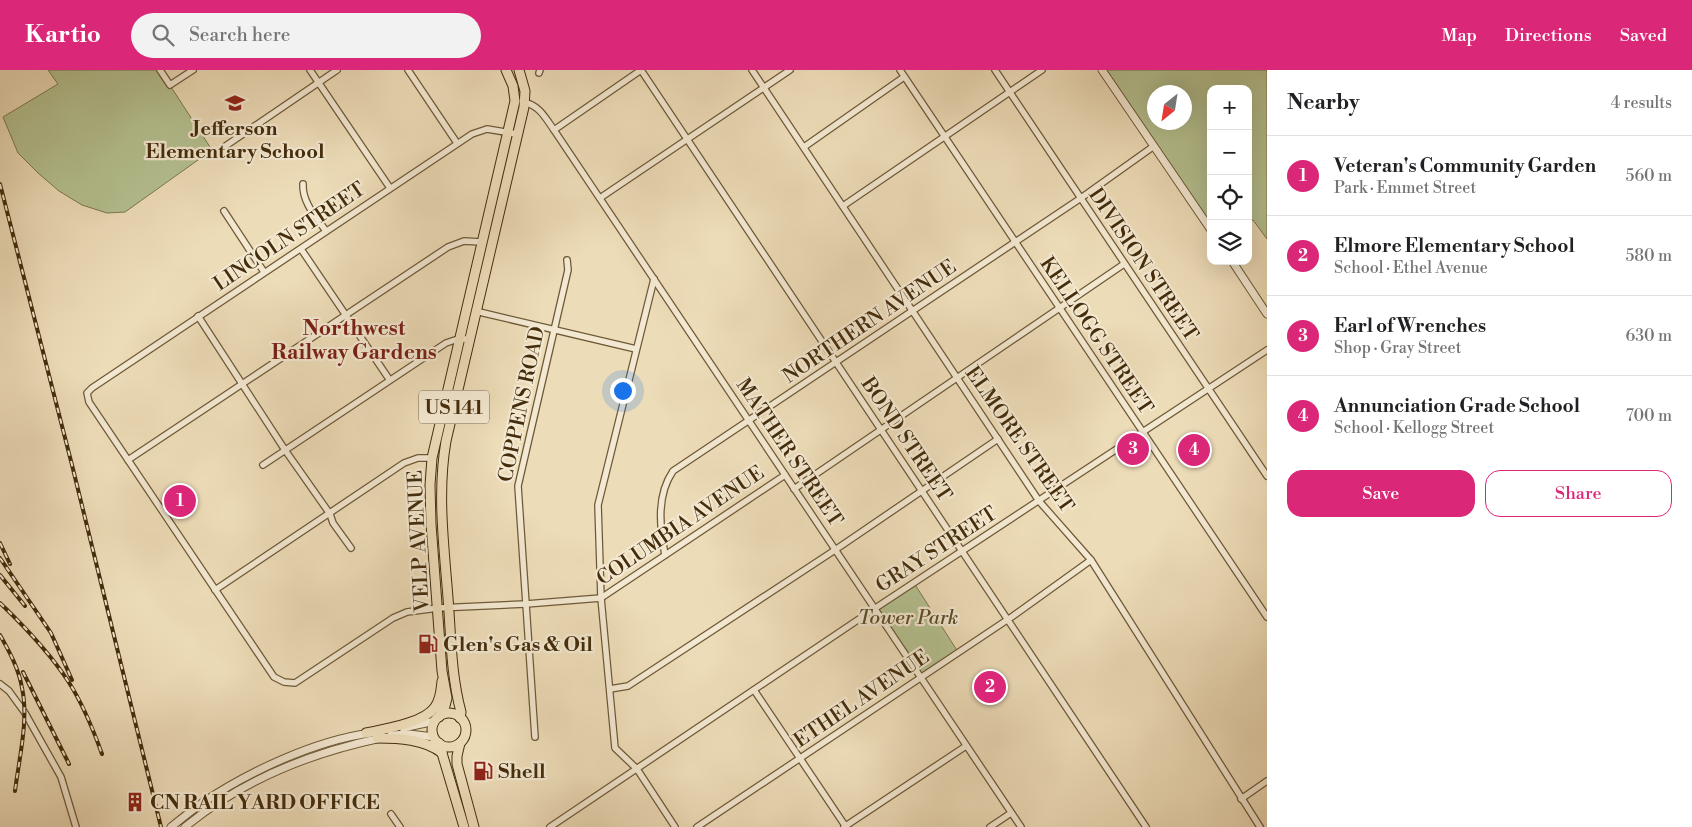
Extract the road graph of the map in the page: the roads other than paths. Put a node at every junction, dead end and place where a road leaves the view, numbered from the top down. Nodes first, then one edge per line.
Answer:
1 (160, 70) edge
2 (193, 70) edge
3 (310, 70) edge
4 (337, 70) edge
5 (408, 70) edge
6 (506, 70) edge
7 (519, 70) edge
8 (641, 70) edge
9 (752, 70) edge
10 (790, 70) edge
11 (900, 70) edge
12 (995, 70) edge
13 (1042, 70) edge
14 (1102, 70) edge
15 (904, 77) junction
16 (318, 83) junction
17 (764, 87) junction
18 (1009, 92) junction
19 (515, 101) junction
20 (525, 102) junction
21 (554, 130) junction
22 (508, 132) junction
23 (518, 134) junction
24 (944, 137) junction
25 (687, 139) junction
26 (457, 143) junction
27 (224, 146) dead end
28 (1154, 146) junction
29 (804, 147) junction
30 (303, 184) dead end
31 (390, 188) junction
32 (600, 198) junction
33 (1080, 198) junction
34 (843, 206) junction
35 (224, 211) dead end
36 (1207, 224) edge
37 (326, 231) junction
38 (481, 242) junction
39 (1015, 242) junction
40 (301, 249) junction
41 (567, 260) dead end
42 (1124, 264) junction
43 (1235, 265) edge
44 (264, 272) junction
45 (654, 278) junction
46 (1059, 308) junction
47 (466, 309) junction
48 (477, 311) junction
49 (913, 312) junction
50 (1267, 314) edge
51 (198, 316) junction
52 (346, 316) junction
53 (553, 330) junction
54 (458, 338) junction
55 (470, 339) junction
56 (636, 349) junction
57 (1267, 350) edge
58 (837, 363) junction
59 (957, 377) junction
60 (389, 380) junction
61 (243, 384) junction
62 (1208, 388) junction
63 (749, 421) junction
64 (880, 428) junction
65 (1142, 432) junction
66 (998, 439) junction
67 (286, 450) junction
68 (432, 458) junction
69 (128, 460) junction
70 (262, 465) dead end
71 (785, 475) junction
72 (1267, 476) edge
73 (794, 489) junction
74 (922, 491) junction
75 (1038, 501) junction
76 (330, 514) junction
77 (351, 548) dead end
78 (835, 550) junction
79 (962, 551) junction
80 (665, 555) junction
81 (1091, 560) junction
82 (215, 590) junction
83 (601, 598) junction
84 (526, 604) junction
85 (449, 607) junction
86 (438, 608) junction
87 (874, 609) junction
88 (1267, 617) edge
89 (1008, 619) junction
90 (442, 670) junction
91 (920, 677) junction
92 (0, 684) edge
93 (610, 689) junction
94 (754, 690) junction
95 (460, 718) junction
96 (437, 719) junction
97 (366, 733) junction
98 (535, 736) dead end
99 (377, 738) junction
100 (436, 740) junction
101 (460, 742) junction
102 (966, 746) junction
103 (442, 753) junction
104 (800, 758) junction
105 (637, 768) junction
106 (1267, 781) edge
107 (1241, 799) junction
108 (1011, 813) junction
109 (391, 814) dead end
110 (188, 825) edge
111 (76, 827) edge
112 (172, 827) edge
113 (400, 827) edge
114 (464, 827) edge
115 (474, 827) edge
116 (550, 827) edge
117 (675, 827) edge
118 (697, 827) edge
119 (845, 827) edge
120 (990, 827) edge
121 (1021, 827) edge
122 (1146, 827) edge
123 (1260, 827) edge

1 - 2 street
3 - 16 street
4 - 16 street
5 - 26 street
6 - 19 main road, US 141
7 - 20 main road, US 141
8 - 21 street
8 - 25 street, BOND STREET
9 - 17 street, ELMORE STREET
10 - 17 street
11 - 15 street, KELLOGG STREET
12 - 18 street, DIVISION STREET
13 - 18 street
14 - 28 street
15 - 24 street, KELLOGG STREET
15 - 29 street
16 - 27 street
16 - 31 street
17 - 25 street
17 - 29 street, ELMORE STREET
18 - 24 street
18 - 33 street, DIVISION STREET
19 - 20 street
19 - 22 main road, VELP AVENUE / US 141
20 - 21 street, MATHER STREET
20 - 23 main road, VELP AVENUE / US 141
21 - 32 street, MATHER STREET
22 - 23 street, LINCOLN STREET
22 - 26 street, LINCOLN STREET
22 - 38 main road, VELP AVENUE / US 141
23 - 48 main road, VELP AVENUE / US 141
24 - 34 street
24 - 39 street, KELLOGG STREET
25 - 32 street
25 - 58 street, BOND STREET
26 - 31 street, LINCOLN STREET
28 - 33 street, NORTHERN AVENUE
28 - 36 street
29 - 34 street, ELMORE STREET
30 - 37 street
31 - 37 street, LINCOLN STREET
32 - 45 street, MATHER STREET
33 - 39 street, NORTHERN AVENUE
33 - 42 street, DIVISION STREET
34 - 49 street, ELMORE STREET
35 - 44 street
37 - 40 street, LINCOLN STREET
38 - 47 main road, VELP AVENUE / US 141
38 - 52 street
39 - 46 street, KELLOGG STREET
39 - 49 street, NORTHERN AVENUE
40 - 44 street, LINCOLN STREET
40 - 52 street
41 - 53 street, COPPENS ROAD
42 - 46 street, COLUMBIA AVENUE
42 - 62 street, DIVISION STREET
43 - 50 street
44 - 51 street, LINCOLN STREET
45 - 56 street
45 - 63 street, MATHER STREET
46 - 59 street, COLUMBIA AVENUE
46 - 65 street, KELLOGG STREET
47 - 48 street
47 - 54 main road, VELP AVENUE / US 141
48 - 53 street
48 - 55 main road, VELP AVENUE / US 141
49 - 58 street, NORTHERN AVENUE
49 - 59 street, ELMORE STREET
51 - 61 street
51 - 69 street, LINCOLN STREET
52 - 60 street
52 - 61 street
53 - 56 street
53 - 84 street, COPPENS ROAD
54 - 55 street
54 - 60 street
54 - 68 main road, VELP AVENUE / US 141
55 - 85 main road, VELP AVENUE / US 141
56 - 83 street
57 - 62 street, GRAY STREET
58 - 63 street, NORTHERN AVENUE
58 - 64 street, BOND STREET
59 - 64 street, COLUMBIA AVENUE
59 - 66 street, ELMORE STREET
60 - 67 street
61 - 67 street
61 - 69 street
62 - 65 street, GRAY STREET
62 - 72 street, DIVISION STREET
63 - 71 street, MATHER STREET
63 - 80 street, NORTHERN AVENUE
64 - 73 street, COLUMBIA AVENUE
64 - 74 street, BOND STREET
65 - 75 street, GRAY STREET
65 - 88 street, KELLOGG STREET
66 - 74 street
66 - 75 street, ELMORE STREET
67 - 70 street
67 - 76 street
68 - 76 street
68 - 86 main road, VELP AVENUE / US 141
69 - 82 street
71 - 73 street, MATHER STREET
71 - 80 street, COLUMBIA AVENUE
73 - 78 street, MATHER STREET
74 - 78 street
74 - 79 street, BOND STREET
75 - 79 street, GRAY STREET
75 - 81 street, ELMORE STREET
76 - 77 street
76 - 82 street
78 - 87 street, MATHER STREET
78 - 93 street
79 - 87 street, GRAY STREET
79 - 89 street, BOND STREET
80 - 83 street, COLUMBIA AVENUE
81 - 89 street, ETHEL AVENUE
81 - 107 street, ELMORE STREET
82 - 86 street, COLUMBIA AVENUE
83 - 84 street, COLUMBIA AVENUE
83 - 93 street
84 - 85 street, COLUMBIA AVENUE
84 - 98 street, COPPENS ROAD
85 - 86 street, COLUMBIA AVENUE
85 - 95 main road, VELP AVENUE / US 141
86 - 90 main road, VELP AVENUE / US 141
87 - 91 street, MATHER STREET
87 - 94 street, GRAY STREET
89 - 91 street, ETHEL AVENUE
89 - 122 street, BOND STREET
90 - 96 main road, VELP AVENUE / US 141
90 - 97 main road
91 - 102 street, MATHER STREET
91 - 104 street, ETHEL AVENUE
92 - 111 street
93 - 105 street
94 - 104 street
94 - 105 street, GRAY STREET
95 - 96 main road
95 - 101 main road
96 - 97 street
96 - 100 main road
97 - 112 street
99 - 100 street
99 - 103 main road
99 - 110 street
100 - 101 main road
100 - 103 main road
101 - 115 main road
102 - 108 street, MATHER STREET
102 - 119 street
103 - 114 main road
104 - 118 street, ETHEL AVENUE
104 - 119 street
105 - 116 street, GRAY STREET
105 - 117 street
106 - 107 street
107 - 123 street, ELMORE STREET
108 - 120 street
108 - 121 street, MATHER STREET
109 - 113 street

